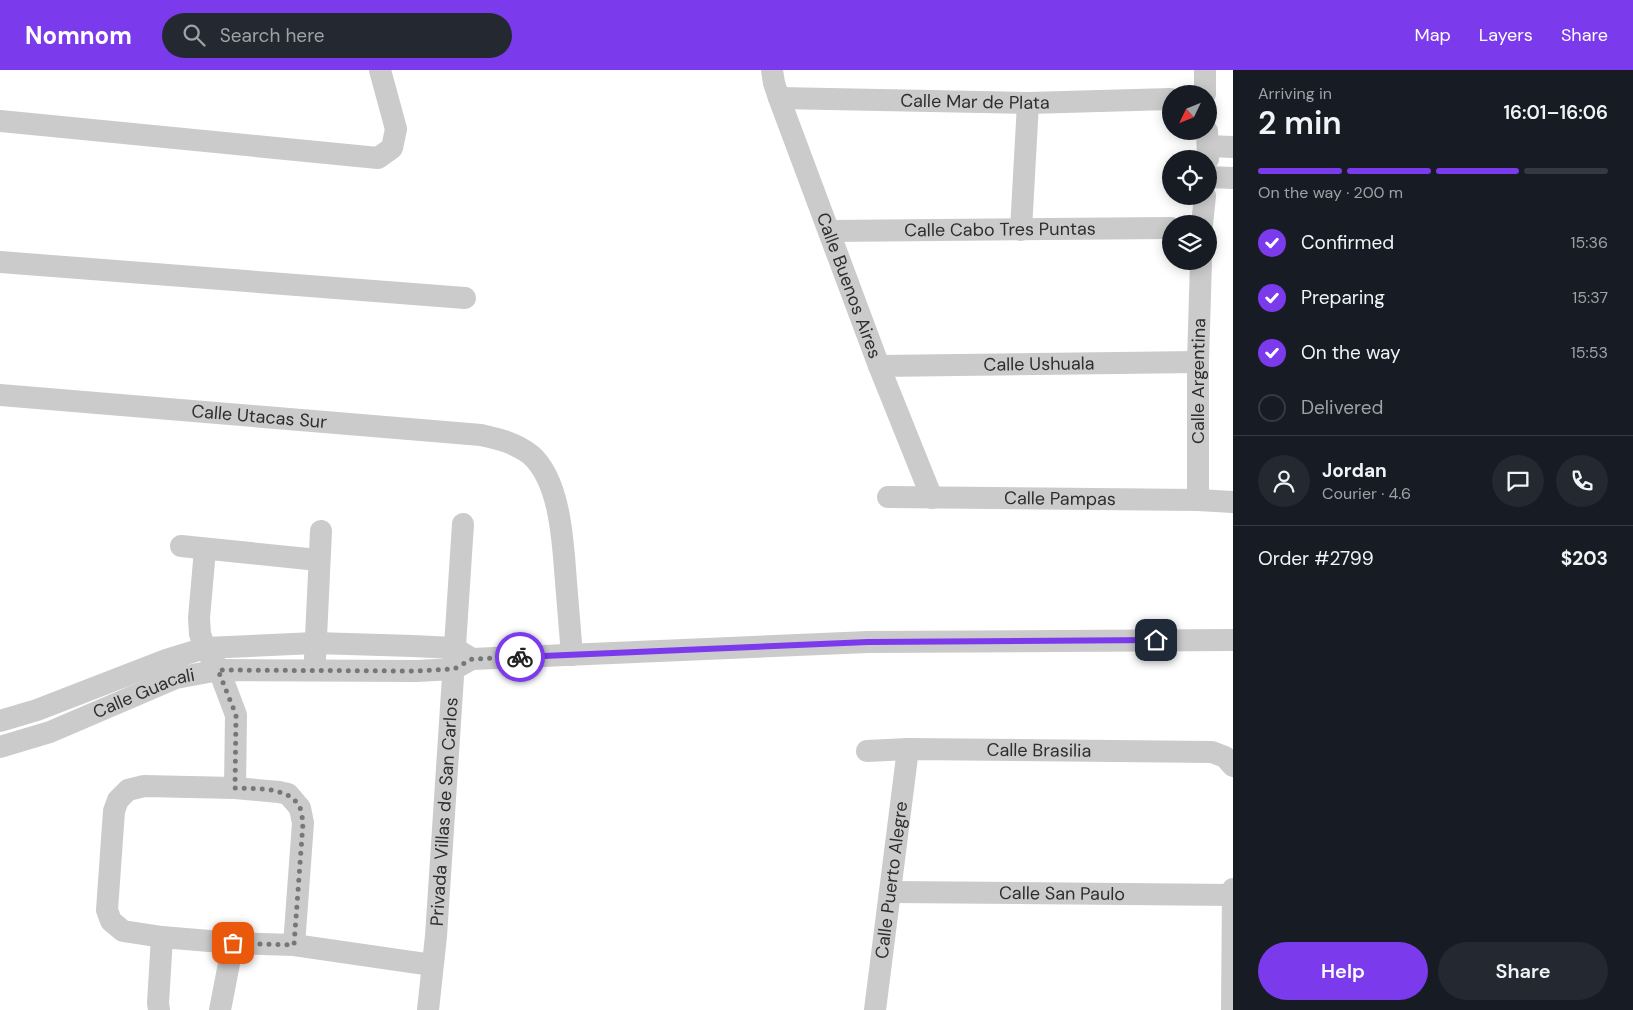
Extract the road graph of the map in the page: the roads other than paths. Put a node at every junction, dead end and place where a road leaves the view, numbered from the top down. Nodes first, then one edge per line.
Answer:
1 (380, 70) edge
2 (772, 70) edge
3 (1205, 70) edge
4 (1205, 85) edge
5 (779, 98) junction
6 (1162, 99) edge
7 (1028, 103) junction
8 (0, 121) edge
9 (1207, 146) edge
10 (1233, 147) edge
11 (1217, 177) edge
12 (1233, 178) edge
13 (1162, 228) edge
14 (1021, 230) junction
15 (830, 232) junction
16 (0, 262) edge
17 (1201, 270) edge
18 (465, 298) dead end
19 (1198, 362) junction
20 (880, 366) junction
21 (0, 395) edge
22 (888, 497) dead end
23 (932, 498) junction
24 (1198, 500) junction
25 (1233, 502) edge
26 (463, 524) dead end
27 (321, 531) dead end
28 (180, 546) dead end
29 (205, 550) junction
30 (318, 560) junction
31 (1233, 640) edge
32 (315, 643) junction
33 (205, 648) junction
34 (572, 655) junction
35 (460, 659) junction
36 (218, 670) junction
37 (315, 670) junction
38 (0, 721) edge
39 (0, 747) edge
40 (908, 749) junction
41 (867, 750) dead end
42 (1233, 766) edge
43 (235, 788) junction
44 (1233, 889) edge
45 (891, 892) junction
46 (1233, 895) edge
47 (162, 937) junction
48 (233, 943) junction
49 (294, 945) junction
50 (432, 964) junction
51 (159, 1010) edge
52 (220, 1010) edge
53 (428, 1010) edge
54 (875, 1010) edge
55 (1232, 1010) edge

1 - 8 street
2 - 5 street, Calle Buenos Aires
3 - 4 street
5 - 7 street, Calle Mar de Plata
5 - 15 street, Calle Buenos Aires
6 - 7 street, Calle Mar de Plata
7 - 14 street
9 - 10 street
11 - 12 street
13 - 14 street, Calle Cabo Tres Puntas
14 - 15 street, Calle Cabo Tres Puntas
15 - 20 street, Calle Buenos Aires
16 - 18 street
17 - 19 street, Calle Argentina
19 - 20 street, Calle Ushuala
19 - 24 street, Calle Argentina
20 - 23 street, Calle Buenos Aires
21 - 34 street, Calle Utacas Sur
22 - 23 street, Calle Pampas
23 - 24 street, Calle Pampas
24 - 25 street, Calle Pampas
26 - 35 street, Privada Villas de San Carlos
27 - 30 street
28 - 29 street
29 - 30 street
29 - 33 street
30 - 32 street
31 - 34 street, Calle Guacali
32 - 33 street, Calle Guacali
32 - 35 street, Calle Guacali
32 - 37 street
33 - 36 street
33 - 38 street, Calle Guacali
34 - 35 street, Calle Guacali
35 - 37 street, Calle Guacali
35 - 50 street, Privada Villas de San Carlos
36 - 37 street, Calle Guacali
36 - 39 street, Calle Guacali
36 - 43 street
40 - 41 street, Calle Brasilia
40 - 42 street, Calle Brasilia
40 - 45 street, Calle Puerto Alegre
43 - 47 street
43 - 49 street
44 - 46 street
45 - 46 street, Calle San Paulo
45 - 54 street, Calle Puerto Alegre
46 - 55 street
47 - 48 street
47 - 51 street
48 - 49 street
48 - 52 street
49 - 50 street
50 - 53 street, Privada Villas de San Carlos

